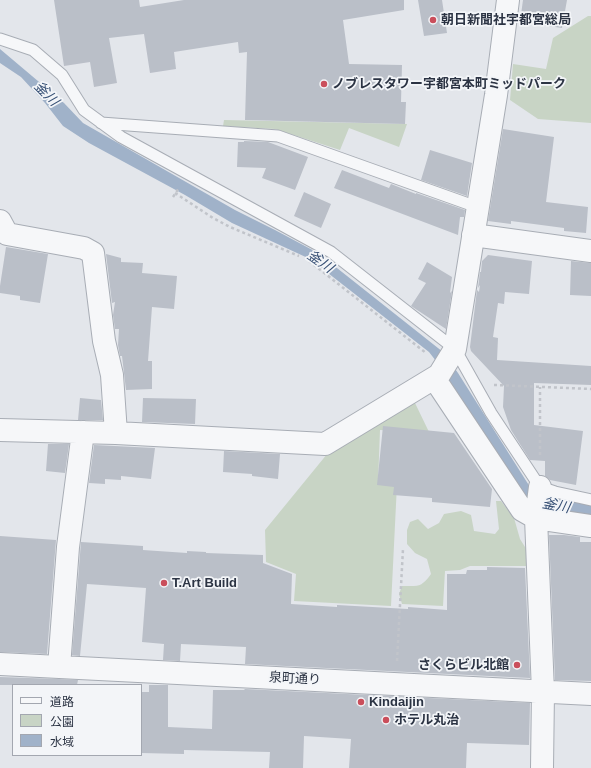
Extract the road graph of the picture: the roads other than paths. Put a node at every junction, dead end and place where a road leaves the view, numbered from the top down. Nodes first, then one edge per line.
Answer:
1 (508, 0) edge
2 (0, 39) edge
3 (101, 123) junction
4 (477, 207) junction
5 (0, 221) edge
6 (473, 235) junction
7 (591, 251) edge
8 (455, 349) junction
9 (434, 378) junction
10 (0, 430) edge
11 (83, 432) junction
12 (116, 433) junction
13 (540, 487) junction
14 (591, 500) edge
15 (536, 518) junction
16 (591, 526) edge
17 (0, 664) edge
18 (59, 667) junction
19 (543, 692) junction
20 (591, 694) edge
21 (542, 768) edge

1 - 4 street
2 - 3 lane
3 - 4 lane
3 - 8 lane
4 - 6 street
5 - 12 street
6 - 7 street
6 - 8 street
8 - 9 street
8 - 13 lane
9 - 12 street
9 - 15 street
10 - 11 street
11 - 12 street
11 - 18 street
13 - 14 lane
13 - 15 street
15 - 16 street
15 - 19 street
17 - 18 street, 泉町通り
18 - 19 street, 泉町通り
19 - 20 street, 泉町通り
19 - 21 street

